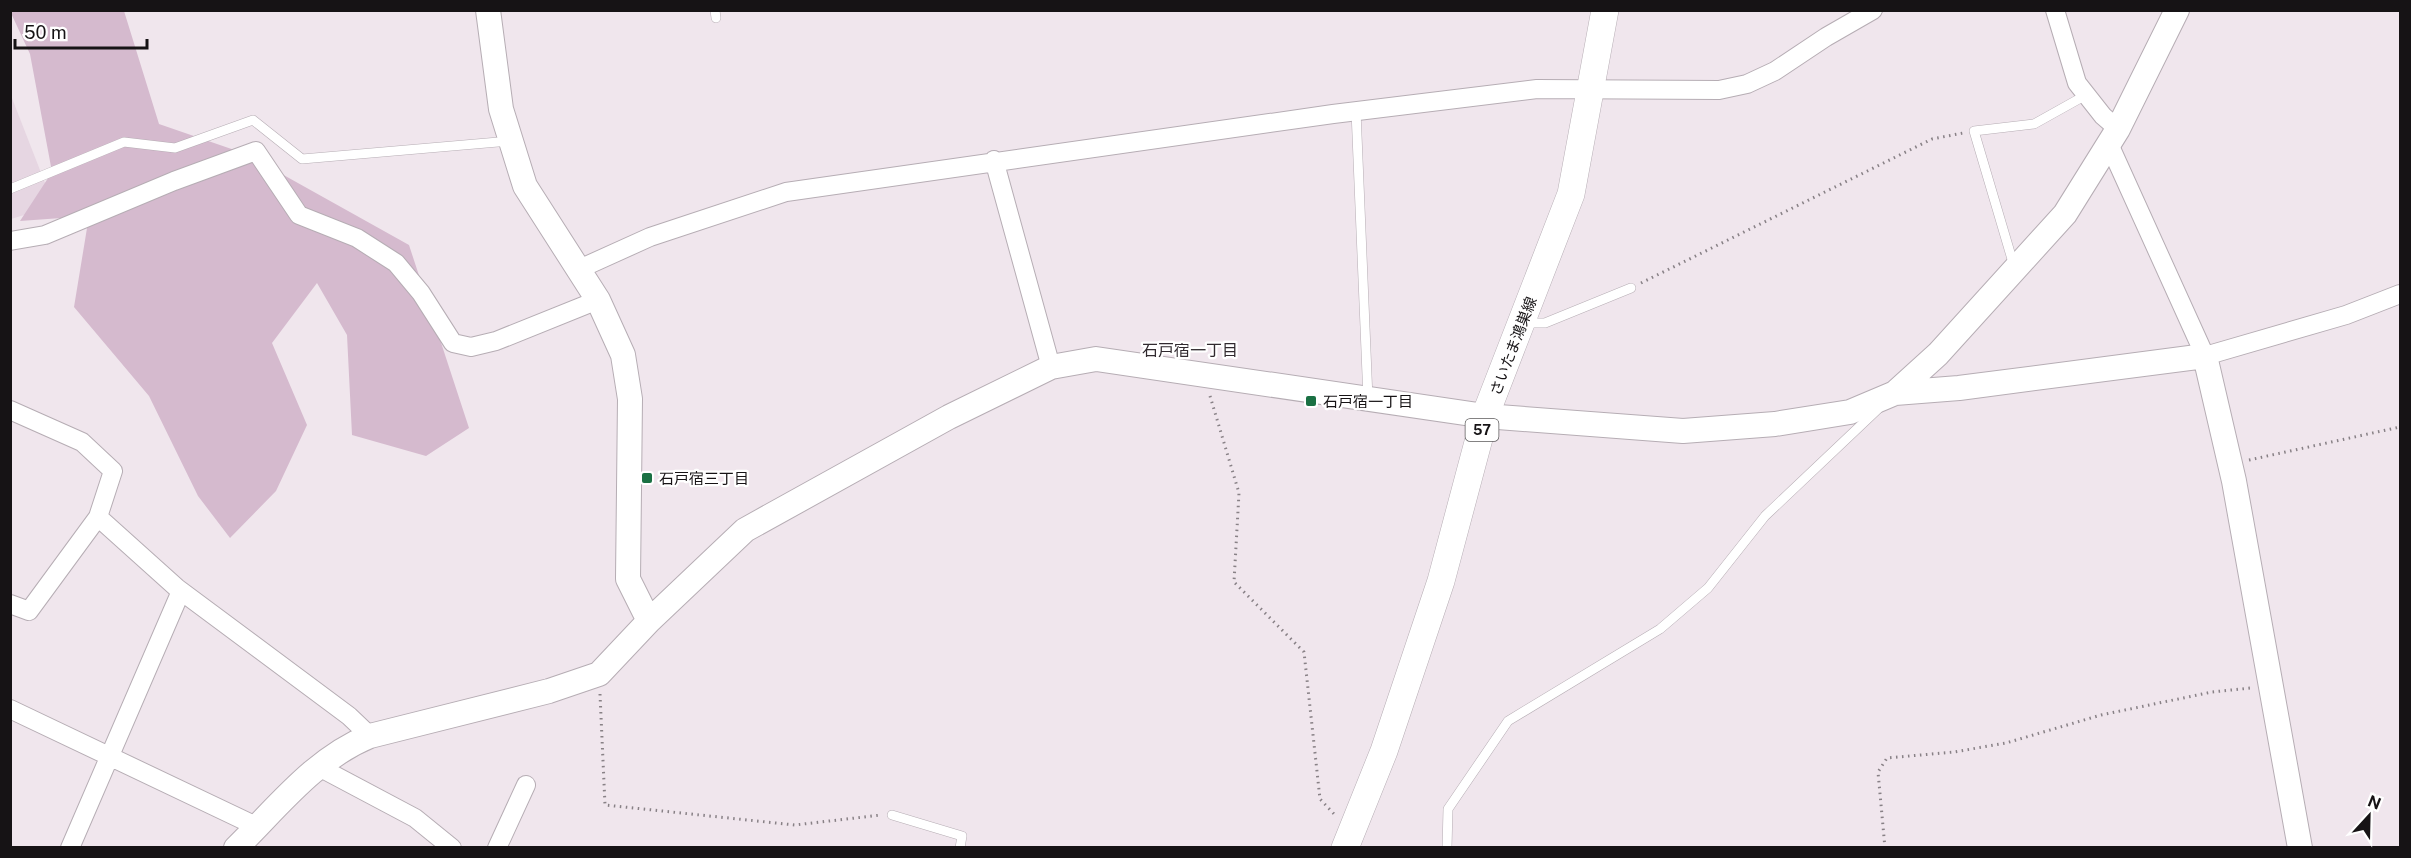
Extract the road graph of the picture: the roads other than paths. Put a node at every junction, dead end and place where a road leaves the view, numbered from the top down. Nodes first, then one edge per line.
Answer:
1 (488, 10) edge
2 (1605, 10) edge
3 (1873, 10) edge
4 (2055, 10) edge
5 (2177, 10) edge
6 (1592, 90) junction
7 (2086, 94) junction
8 (1356, 111) junction
9 (2114, 136) junction
10 (511, 141) junction
11 (994, 160) junction
12 (10, 189) edge
13 (10, 241) edge
14 (2014, 269) junction
15 (577, 270) junction
16 (1631, 288) road end
17 (2400, 294) edge
18 (597, 300) junction
19 (1522, 323) junction
20 (2205, 356) junction
21 (1051, 367) junction
22 (1895, 393) junction
23 (1368, 399) junction
24 (10, 410) edge
25 (1485, 416) junction
26 (98, 517) junction
27 (181, 591) junction
28 (10, 604) edge
29 (649, 621) junction
30 (10, 709) edge
31 (370, 736) junction
32 (110, 756) junction
33 (317, 766) junction
34 (526, 785) dead end
35 (892, 815) road end
36 (258, 827) junction
37 (1350, 835) edge
38 (70, 848) edge
39 (236, 848) edge
40 (452, 848) edge
41 (498, 848) edge
42 (960, 848) edge
43 (1447, 848) edge
44 (2300, 848) edge

1 - 10 street
2 - 6 main road, さいたま鴻巣線 / 57
3 - 6 street
4 - 7 street
5 - 9 street
6 - 8 street
6 - 19 main road, さいたま鴻巣線 / 57
7 - 9 street
7 - 14 lane
8 - 11 street
8 - 23 lane
9 - 14 street
9 - 20 street
10 - 12 lane
10 - 15 street
11 - 15 street
11 - 21 street
13 - 18 street
14 - 22 street
15 - 18 street
16 - 19 lane
17 - 20 street
18 - 29 street
19 - 25 main road, さいたま鴻巣線 / 57
20 - 22 street
20 - 44 street
21 - 23 street
21 - 29 street
22 - 25 street
22 - 43 lane
23 - 25 street
24 - 26 street
25 - 37 main road, さいたま鴻巣線 / 57
26 - 27 street
26 - 28 street
27 - 31 street
27 - 32 street
29 - 31 street
30 - 32 street
31 - 33 street
32 - 36 street
32 - 38 street
33 - 36 street
33 - 40 street
34 - 41 street
35 - 42 lane
36 - 39 street

